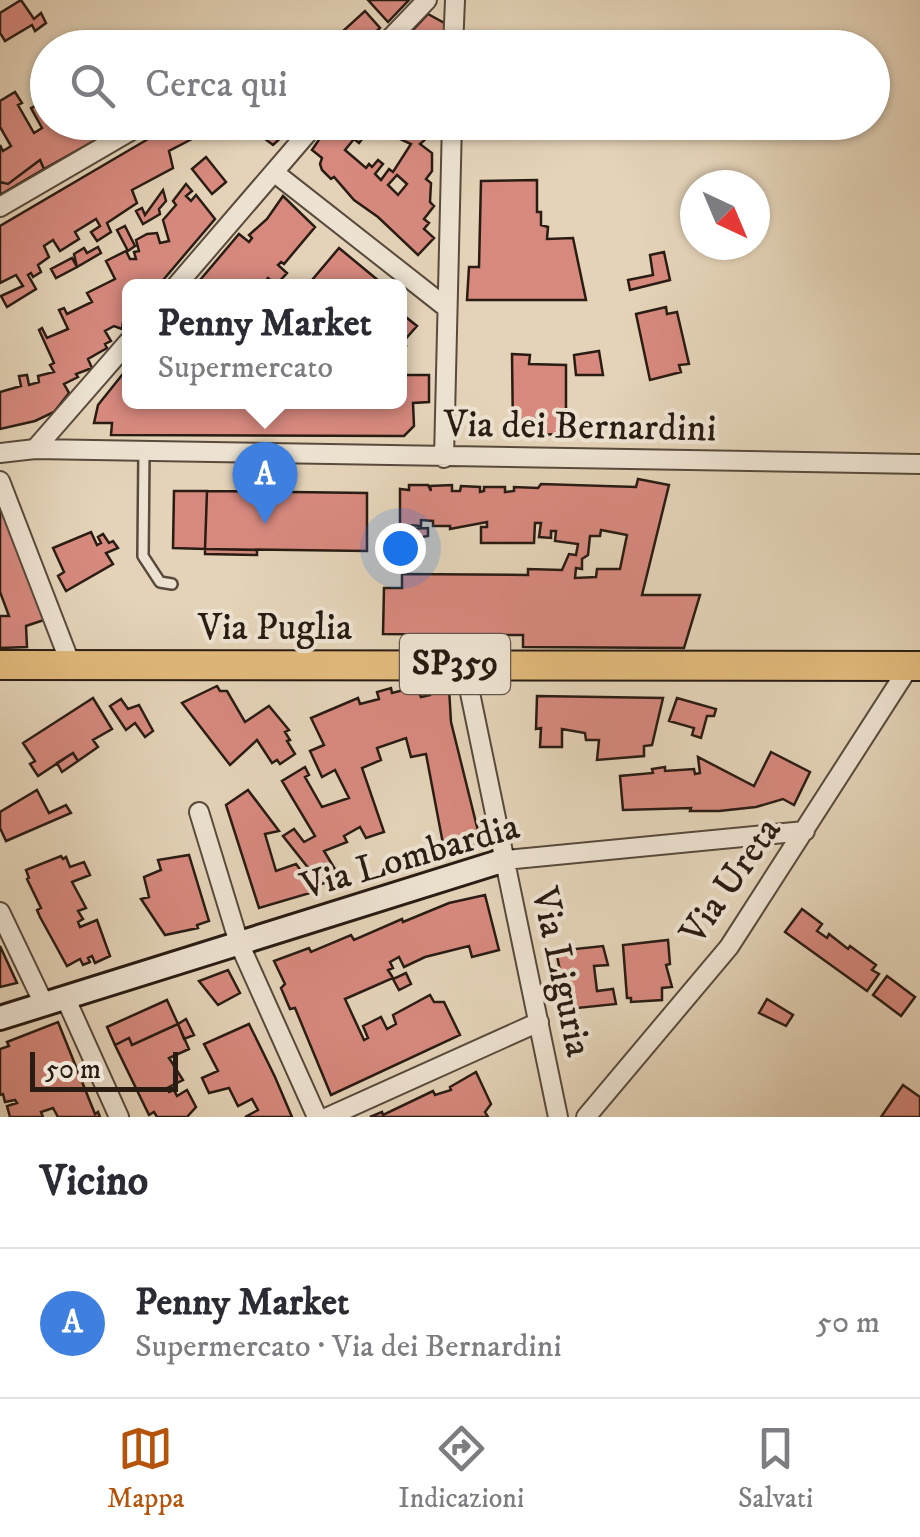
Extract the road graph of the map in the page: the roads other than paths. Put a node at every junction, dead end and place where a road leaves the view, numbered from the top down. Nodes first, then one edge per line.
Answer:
1 (427, 0) edge
2 (454, 0) edge
3 (398, 30) edge
4 (454, 30) edge
5 (115, 140) edge
6 (302, 140) edge
7 (452, 140) edge
8 (275, 173) junction
9 (0, 207) edge
10 (182, 279) edge
11 (447, 308) junction
12 (122, 349) edge
13 (36, 449) junction
14 (144, 451) junction
15 (0, 453) edge
16 (444, 458) junction
17 (920, 464) edge
18 (0, 481) edge
19 (172, 584) dead end
20 (464, 664) junction
21 (0, 665) edge
22 (70, 665) junction
23 (916, 668) edge
24 (199, 812) dead end
25 (805, 831) junction
26 (505, 860) junction
27 (0, 912) edge
28 (238, 943) junction
29 (54, 1001) junction
30 (0, 1018) edge
31 (538, 1022) junction
32 (118, 1117) edge
33 (317, 1117) edge
34 (328, 1117) edge
35 (558, 1117) edge
36 (586, 1117) edge

1 - 3 street
2 - 4 street
5 - 9 street
6 - 8 street
7 - 11 street
8 - 10 street
8 - 11 street
11 - 16 street
12 - 13 street
13 - 14 street, Via dei Bernardini
13 - 15 street, Via dei Bernardini
14 - 16 street, Via dei Bernardini
14 - 19 lane
16 - 17 street, Via dei Bernardini
18 - 22 street
20 - 22 main road, Via Puglia / SP359
20 - 23 main road, Via Puglia / SP359
20 - 26 street, Via Liguria
21 - 22 main road, Via Puglia / SP359
23 - 25 street, Via Ureta
24 - 28 street
25 - 26 street, Via Lombardia
25 - 36 street, Via Ureta
26 - 28 street, Via Lombardia
26 - 31 street, Via Liguria
27 - 29 street
28 - 29 street, Via Lombardia
28 - 33 street
29 - 30 street, Via Lombardia
29 - 32 street
31 - 34 street
31 - 35 street, Via Liguria

